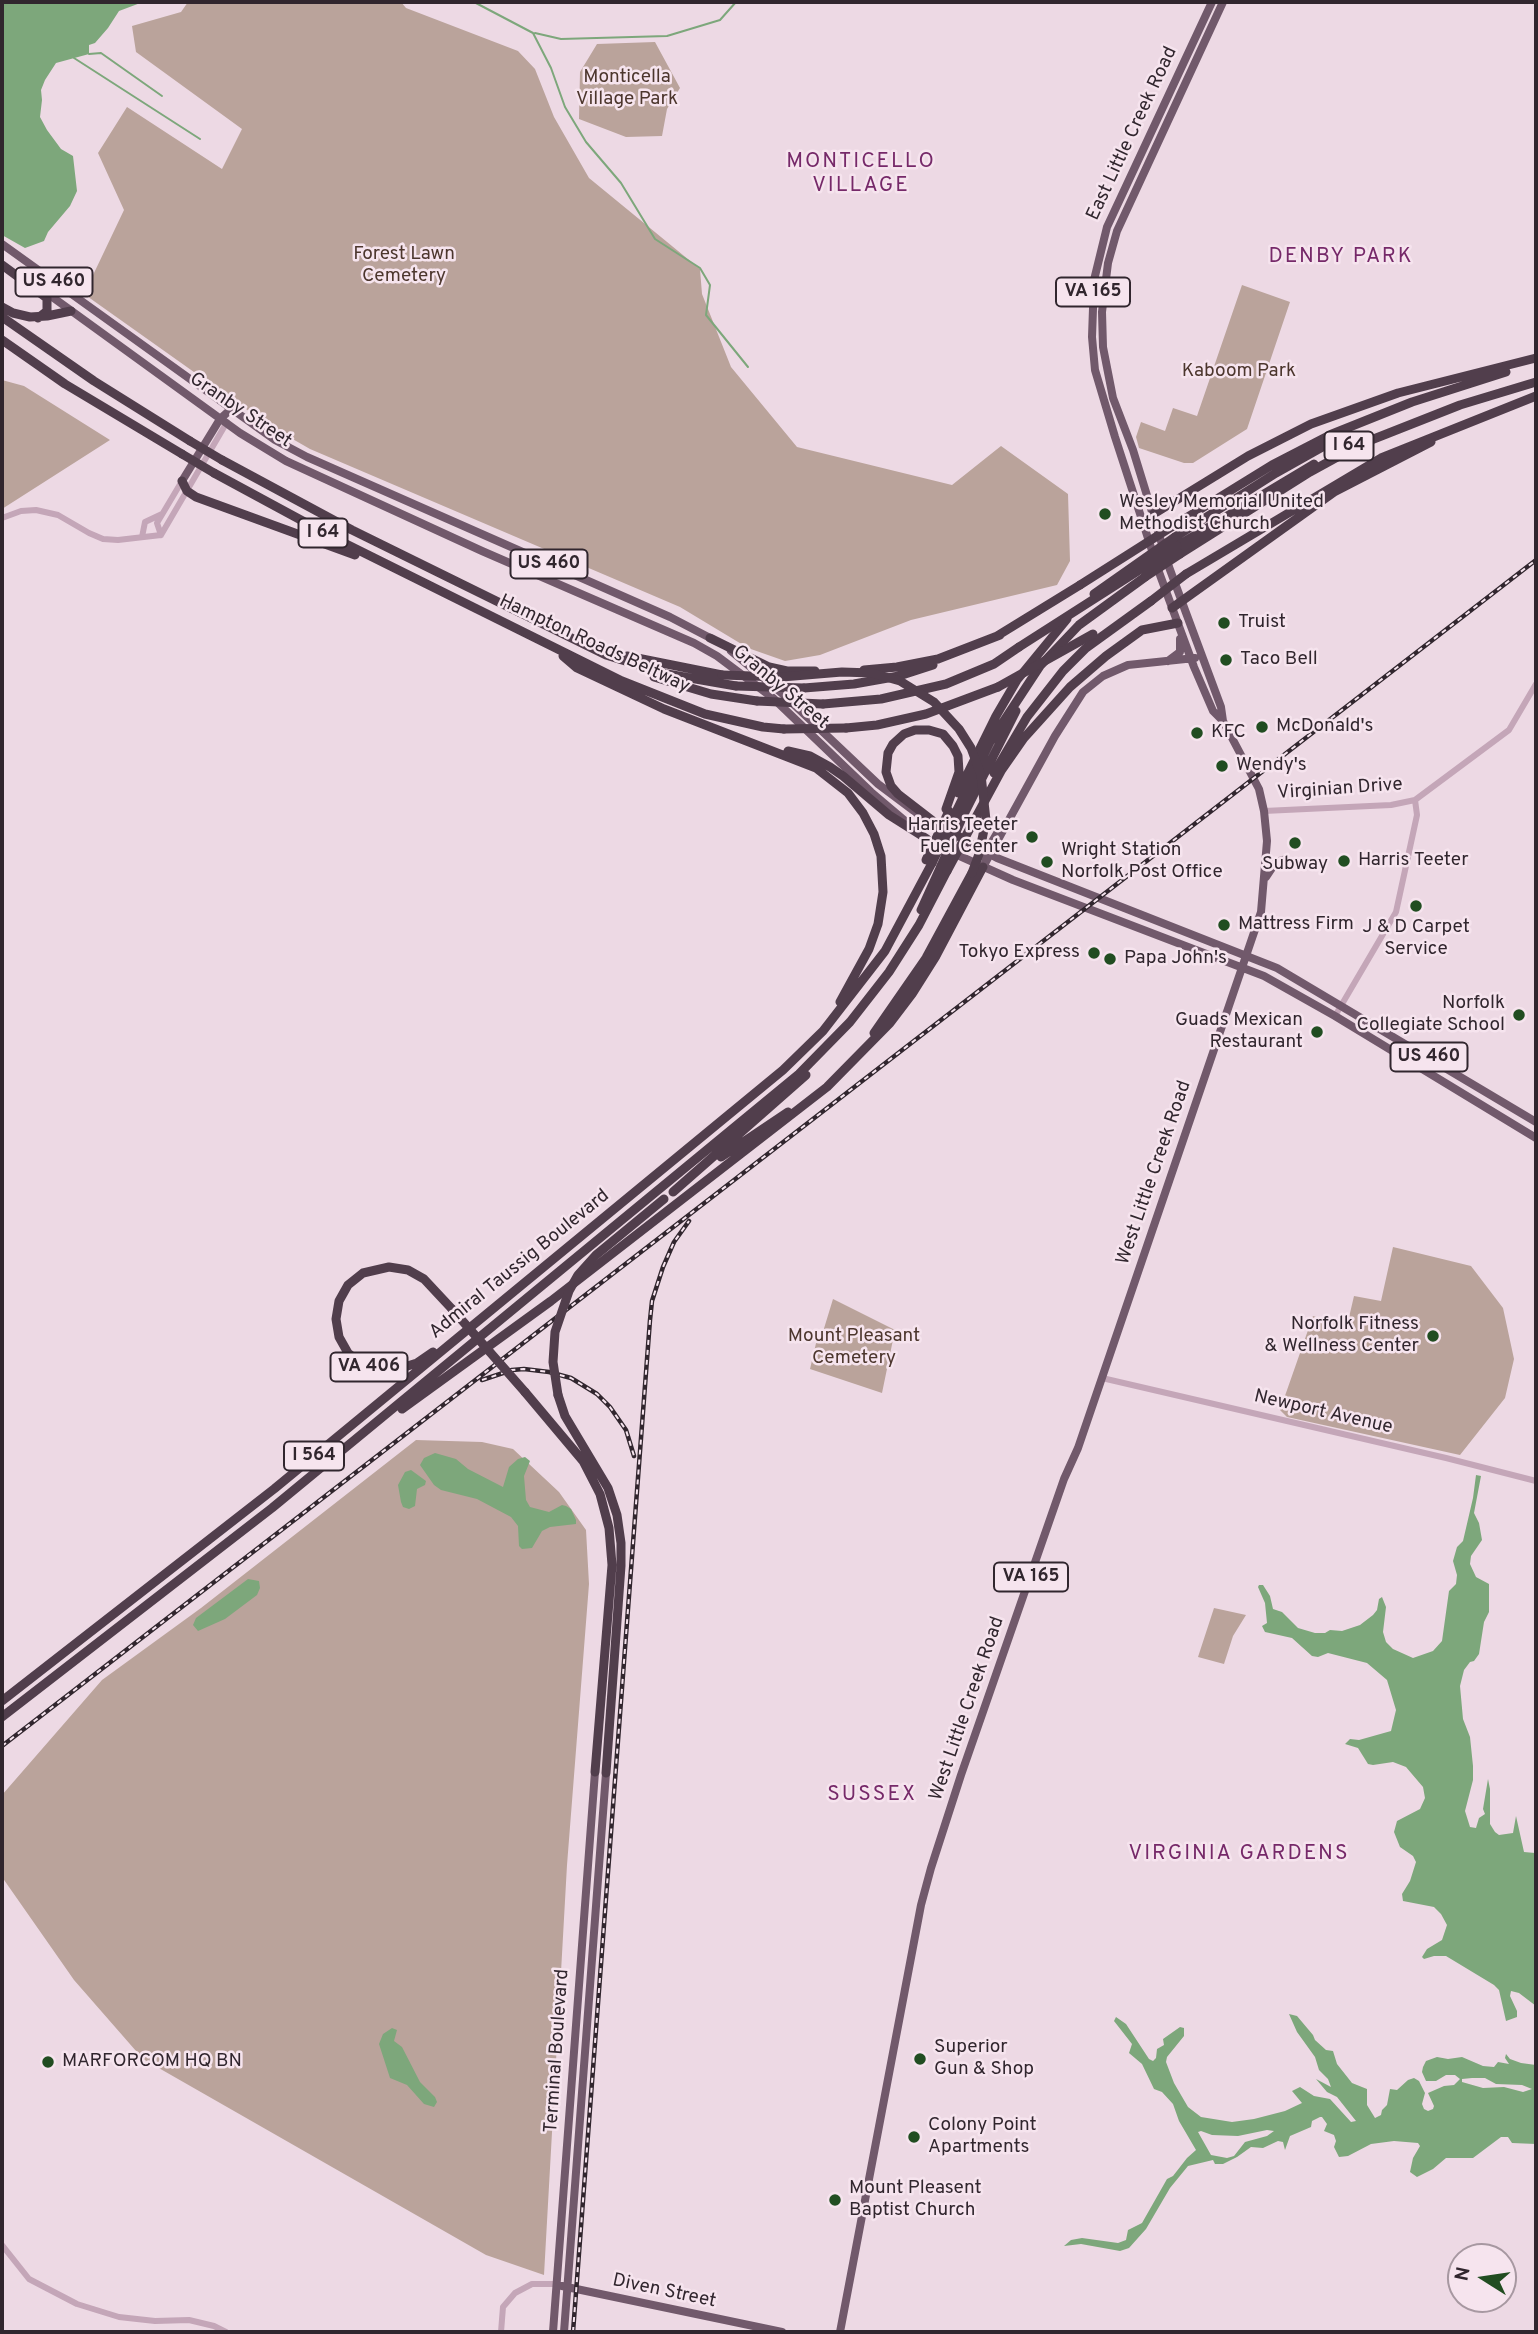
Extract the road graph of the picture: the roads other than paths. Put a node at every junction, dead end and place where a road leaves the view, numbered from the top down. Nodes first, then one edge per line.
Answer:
1 (1212, 2) edge
2 (1223, 2) edge
3 (2, 244) edge
4 (2, 262) edge
5 (2, 307) edge
6 (71, 311) junction
7 (2, 317) edge
8 (38, 317) junction
9 (106, 319) junction
10 (2, 340) edge
11 (1536, 360) edge
12 (1536, 382) edge
13 (1447, 390) junction
14 (1536, 396) edge
15 (230, 410) junction
16 (223, 421) junction
17 (1467, 422) junction
18 (182, 481) junction
19 (187, 491) junction
20 (162, 514) junction
21 (1152, 515) junction
22 (2, 517) edge
23 (1145, 528) junction
24 (161, 536) junction
25 (142, 537) junction
26 (1177, 546) junction
27 (435, 588) junction
28 (1150, 599) junction
29 (1181, 602) junction
30 (1172, 608) junction
31 (1178, 623) junction
32 (548, 628) junction
33 (1000, 635) junction
34 (710, 638) junction
35 (573, 640) junction
36 (548, 645) junction
37 (1201, 655) junction
38 (1191, 659) junction
39 (1168, 661) junction
40 (1536, 684) edge
41 (1223, 721) junction
42 (756, 744) junction
43 (1415, 800) junction
44 (1264, 811) junction
45 (960, 815) junction
46 (928, 839) junction
47 (964, 843) junction
48 (989, 853) junction
49 (1286, 859) dead end
50 (936, 865) junction
51 (984, 868) junction
52 (1265, 880) junction
53 (1248, 955) junction
54 (1243, 967) junction
55 (1342, 1004) junction
56 (1335, 1016) junction
57 (850, 1022) junction
58 (823, 1031) junction
59 (862, 1049) junction
60 (845, 1068) junction
61 (1536, 1122) edge
62 (1536, 1138) edge
63 (673, 1192) junction
64 (556, 1257) junction
65 (1102, 1378) junction
66 (1536, 1481) edge
67 (268, 1511) junction
68 (68, 1650) junction
69 (2, 1694) edge
70 (2, 1701) edge
71 (2, 1719) edge
72 (595, 1772) joint
73 (606, 1773) joint
74 (2, 2245) edge
75 (556, 2284) junction
76 (567, 2288) junction
77 (226, 2332) edge
78 (501, 2332) edge
79 (553, 2332) edge
80 (564, 2332) edge
81 (782, 2332) edge
82 (840, 2332) edge

1 - 23 main road, East Little Creek Road / VA 165
2 - 21 main road, East Little Creek Road / VA 165
3 - 9 main road, Granby Street / US 460
4 - 6 main road, Granby Street / US 460
4 - 8 highway
5 - 8 highway
6 - 8 highway
6 - 9 main road
6 - 16 main road, Granby Street / US 460
7 - 32 highway, Hampton Roads Beltway / I 64, bridge
9 - 15 main road, Granby Street / US 460
10 - 27 highway, Hampton Roads Beltway / I 64, bridge
11 - 13 highway, Hampton Roads Beltway / I 64
11 - 21 highway
12 - 26 highway
13 - 26 highway
13 - 33 highway, Hampton Roads Beltway / I 64, bridge
14 - 17 highway, I 64
15 - 16 main road
15 - 34 main road, Granby Street / US 460
16 - 18 main road
16 - 19 street
16 - 46 main road, Granby Street / US 460
17 - 28 highway, I 64, bridge
17 - 29 highway
18 - 19 highway
18 - 20 street
19 - 24 street
19 - 27 highway
20 - 24 street
20 - 25 street
21 - 23 main road
21 - 29 main road, East Little Creek Road / VA 165
22 - 25 street
23 - 30 main road, East Little Creek Road / VA 165
24 - 25 street
26 - 35 highway, I 64, bridge
26 - 45 highway, bridge
26 - 45 highway, bridge
27 - 36 highway, Hampton Roads Beltway / I 64
28 - 36 highway, Hampton Roads Beltway / I 64, bridge
28 - 45 highway
29 - 30 highway
29 - 37 main road, East Little Creek Road / VA 165
30 - 31 main road, East Little Creek Road / VA 165
31 - 38 main road, East Little Creek Road / VA 165
31 - 39 main road
31 - 45 highway
32 - 35 highway, Hampton Roads Beltway / I 64
32 - 59 highway, bridge
33 - 34 highway
33 - 35 highway, Hampton Roads Beltway / I 64, bridge
34 - 47 main road, Granby Street / US 460
36 - 42 highway
37 - 38 main road
37 - 41 main road, East Little Creek Road / VA 165
38 - 39 main road
38 - 41 main road, East Little Creek Road / VA 165
39 - 48 main road
40 - 43 street, Virginian Drive
41 - 44 main road, East Little Creek Road / VA 165
42 - 46 highway
42 - 58 highway
43 - 44 street, Virginian Drive
43 - 55 street
44 - 52 main road, East Little Creek Road / VA 165
45 - 47 highway, bridge
45 - 47 highway
45 - 50 highway, bridge
45 - 50 highway, bridge
46 - 51 main road, Granby Street / US 460
47 - 48 main road, Granby Street / US 460
47 - 50 highway, bridge
48 - 51 main road
48 - 53 main road, Granby Street / US 460
49 - 52 main road
50 - 57 highway
50 - 58 highway
51 - 54 main road, Granby Street / US 460
51 - 59 highway
52 - 53 main road, East Little Creek Road / VA 165
53 - 54 main road, West Little Creek Road / VA 165
53 - 55 main road, Granby Street / US 460
54 - 56 main road, Granby Street / US 460
54 - 65 main road, West Little Creek Road / VA 165
55 - 56 street
55 - 61 main road, Granby Street / US 460
56 - 62 main road, Granby Street / US 460
57 - 63 highway
57 - 67 highway
58 - 64 highway, Admiral Taussig Boulevard / I 564
59 - 60 highway
60 - 63 highway
60 - 67 highway
63 - 73 highway, bridge
64 - 68 highway, Admiral Taussig Boulevard / I 564
64 - 72 highway, VA 406, bridge
65 - 66 street, Newport Avenue
65 - 82 main road, West Little Creek Road / VA 165
67 - 71 highway
68 - 69 highway
68 - 70 highway, Admiral Taussig Boulevard / I 564
72 - 75 main road, Terminal Boulevard / VA 406
73 - 76 main road, Terminal Boulevard
74 - 77 street
75 - 76 main road, Diven Street
75 - 78 street, Diven Street
75 - 79 main road, Terminal Boulevard / VA 406
76 - 80 main road, Terminal Boulevard
76 - 81 main road, Diven Street

